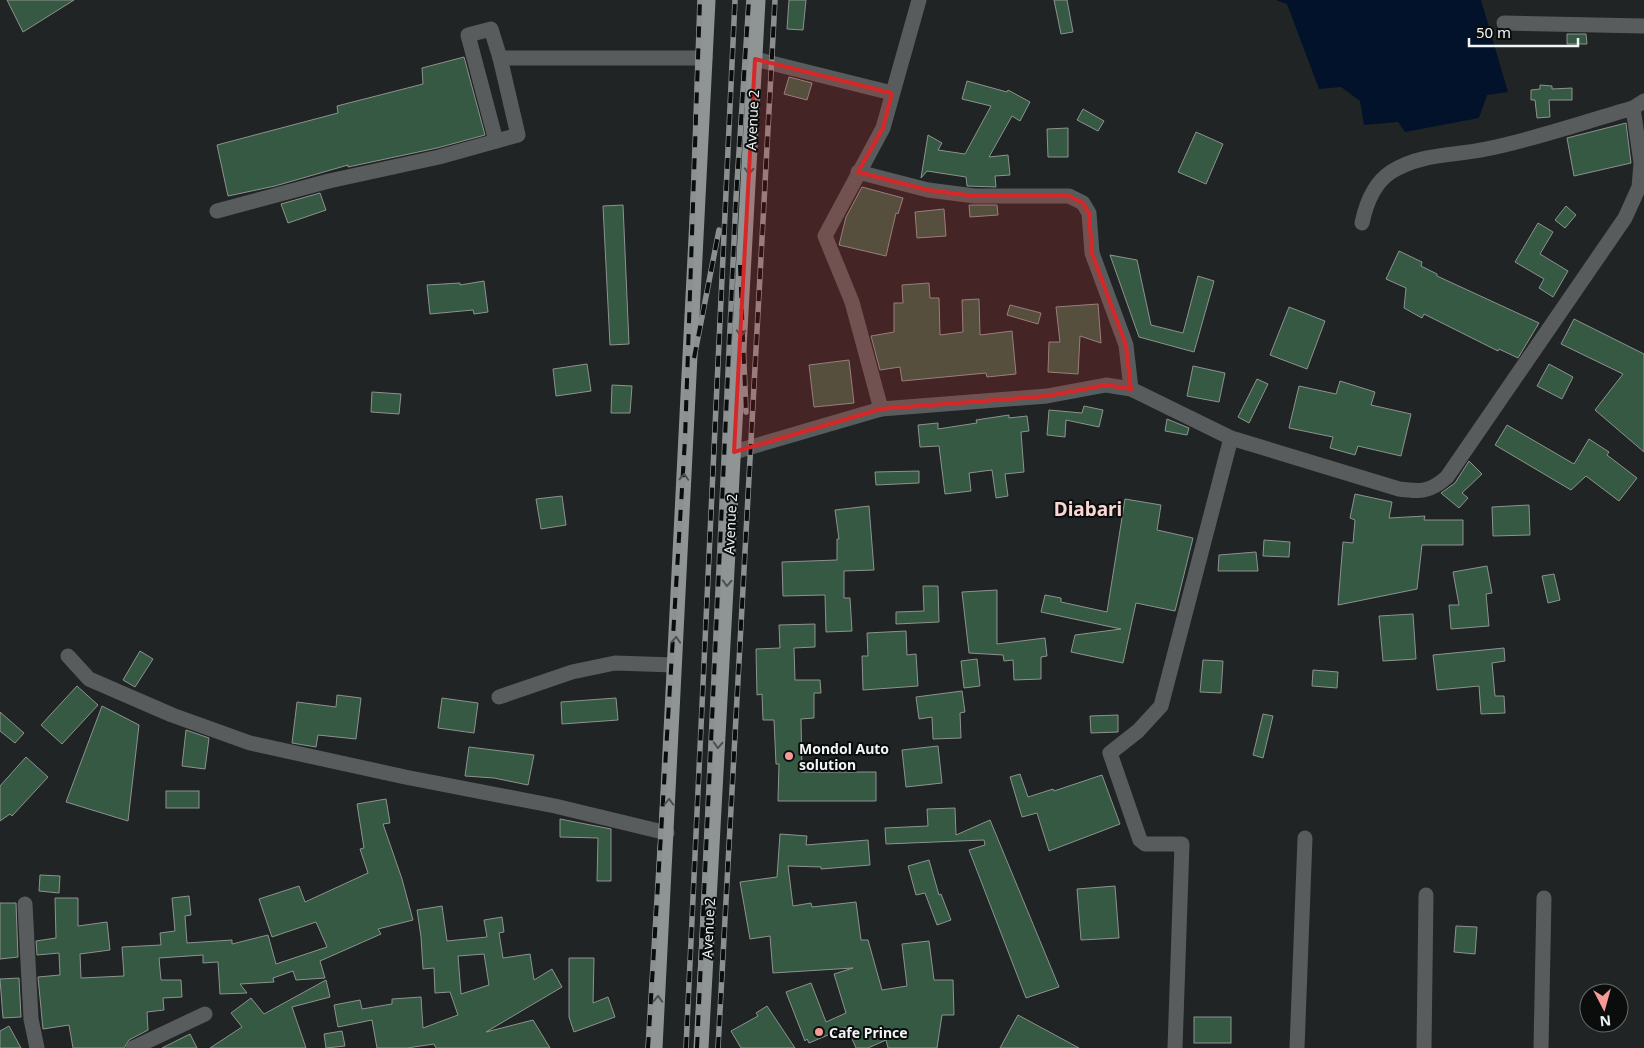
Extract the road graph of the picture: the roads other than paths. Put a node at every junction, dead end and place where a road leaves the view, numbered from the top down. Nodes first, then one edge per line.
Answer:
1 (708, 0) edge
2 (758, 0) edge
3 (919, 0) edge
4 (1504, 23) dead end
5 (1644, 26) edge
6 (500, 58) junction
7 (705, 58) junction
8 (755, 59) junction
9 (892, 93) junction
10 (1638, 105) edge
11 (496, 141) junction
12 (858, 172) junction
13 (217, 211) dead end
14 (1362, 223) dead end
15 (1131, 389) junction
16 (881, 410) junction
17 (1231, 438) junction
18 (734, 452) junction
19 (68, 656) dead end
20 (674, 665) junction
21 (499, 697) dead end
22 (667, 833) junction
23 (1305, 838) dead end
24 (1426, 895) dead end
25 (1544, 898) dead end
26 (25, 904) dead end
27 (205, 1014) dead end
28 (37, 1048) edge
29 (133, 1048) edge
30 (655, 1048) edge
31 (701, 1048) edge
32 (1175, 1048) edge
33 (1297, 1048) edge
34 (1424, 1048) edge
35 (1541, 1048) edge

1 - 7 main road
2 - 8 main road, Avenue 2
3 - 9 street
4 - 5 street
6 - 7 street
6 - 11 street
6 - 11 street
20 -> 7 main road
8 - 9 street
8 -> 18 main road, Avenue 2
9 - 12 street
10 - 14 street
10 - 17 street
11 - 13 street
12 - 15 street
12 - 16 street
15 - 16 street
15 - 17 street
16 - 18 street
17 - 32 street
18 -> 31 main road, Avenue 2
19 - 22 street
20 - 21 street
22 -> 20 main road
30 -> 22 main road
23 - 33 street
24 - 34 street
25 - 35 street
26 - 28 street
27 - 29 street

